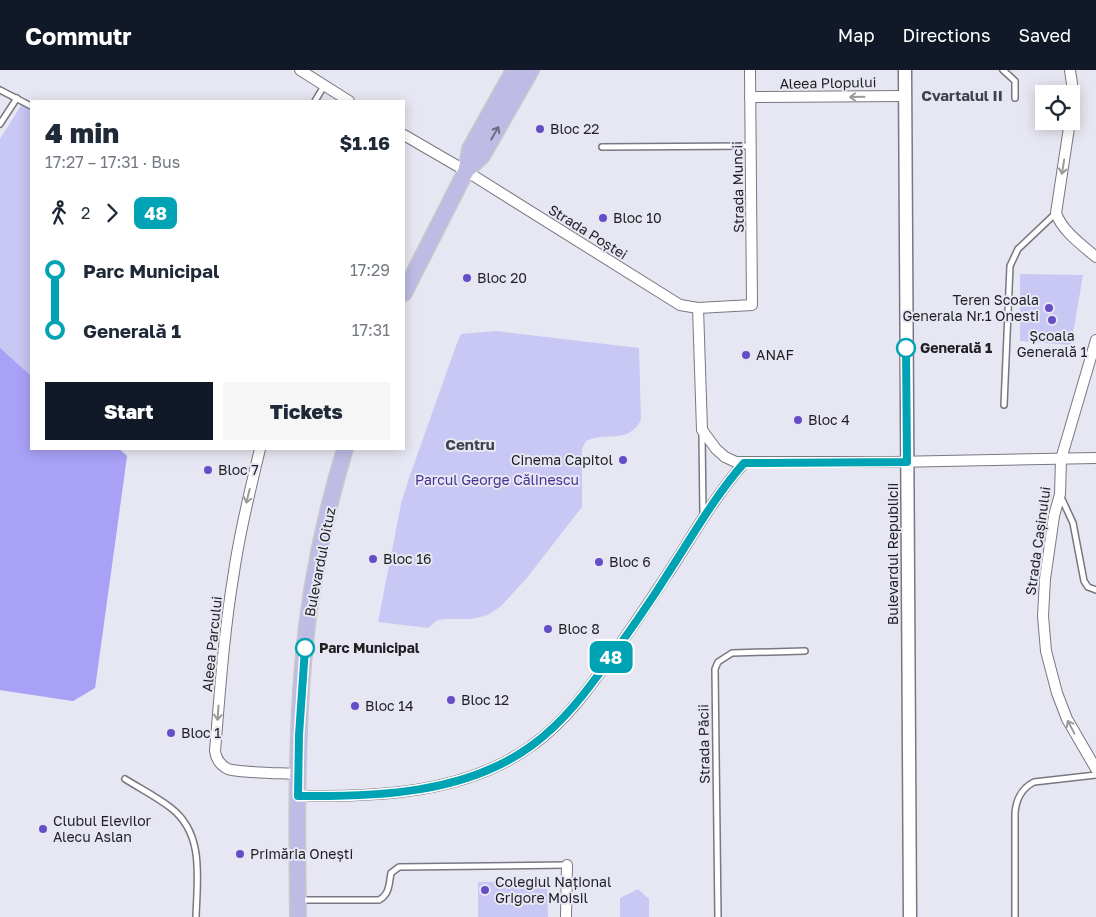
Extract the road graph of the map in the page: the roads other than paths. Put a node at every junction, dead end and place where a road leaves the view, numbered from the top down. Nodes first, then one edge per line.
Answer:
1 (300, 70) edge
2 (514, 70) edge
3 (531, 70) edge
4 (750, 70) edge
5 (905, 70) edge
6 (1003, 70) edge
7 (1070, 70) edge
8 (324, 85) junction
9 (1072, 85) edge
10 (0, 90) edge
11 (905, 96) junction
12 (750, 97) junction
13 (17, 98) junction
14 (1015, 98) dead end
15 (316, 100) edge
16 (348, 100) edge
17 (30, 105) edge
18 (0, 124) edge
19 (1069, 130) edge
20 (405, 136) edge
21 (751, 146) junction
22 (602, 147) dead end
23 (466, 171) junction
24 (1056, 213) junction
25 (1096, 257) edge
26 (405, 291) edge
27 (752, 305) joint
28 (698, 308) junction
29 (1096, 340) edge
30 (1004, 405) dead end
31 (702, 430) junction
32 (260, 450) edge
33 (345, 450) edge
34 (1096, 458) edge
35 (1061, 459) junction
36 (907, 462) junction
37 (744, 463) junction
38 (1060, 494) junction
39 (703, 519) junction
40 (1096, 590) edge
41 (805, 651) dead end
42 (1096, 769) edge
43 (298, 774) junction
44 (1096, 775) edge
45 (125, 779) dead end
46 (298, 796) junction
47 (567, 864) joint
48 (298, 900) junction
49 (196, 917) edge
50 (298, 917) edge
51 (566, 917) edge
52 (718, 917) edge
53 (910, 917) edge
54 (1015, 917) edge

1 - 8 street
2 - 23 main road
23 -> 3 main road
4 - 12 street, Strada Muncii
5 - 11 street, Bulevardul Republicii
6 - 14 lane
7 - 9 street
8 - 15 lane
8 - 16 street
10 - 13 lane
11 -> 12 street, Aleea Plopului
11 - 36 street, Bulevardul Republicii
12 - 21 street, Strada Muncii
13 - 17 lane
13 - 18 lane
19 -> 24 street
20 - 23 street, Strada Poștei
21 - 22 lane
21 - 27 street, Strada Muncii
23 - 26 main road
23 - 28 street, Strada Poștei
24 - 25 street
24 - 30 lane
27 - 28 street, Strada Poștei
28 - 31 street
29 - 35 street, Strada Cașinului
31 - 37 street
31 - 39 lane
32 -> 43 street, Aleea Parcului
33 - 43 main road, Bulevardul Oituz
34 - 35 street
35 - 36 street
35 - 38 street, Strada Cașinului
36 - 37 street
36 - 53 street, Bulevardul Republicii
37 - 39 street
38 - 40 lane
42 -> 38 street, Strada Cașinului
39 - 46 street
41 - 52 lane, Strada Păcii
43 - 46 main road, Bulevardul Oituz
44 - 54 lane
45 - 49 lane
46 - 48 main road, Bulevardul Oituz
47 - 48 lane
47 - 51 street
48 - 50 main road, Bulevardul Oituz

